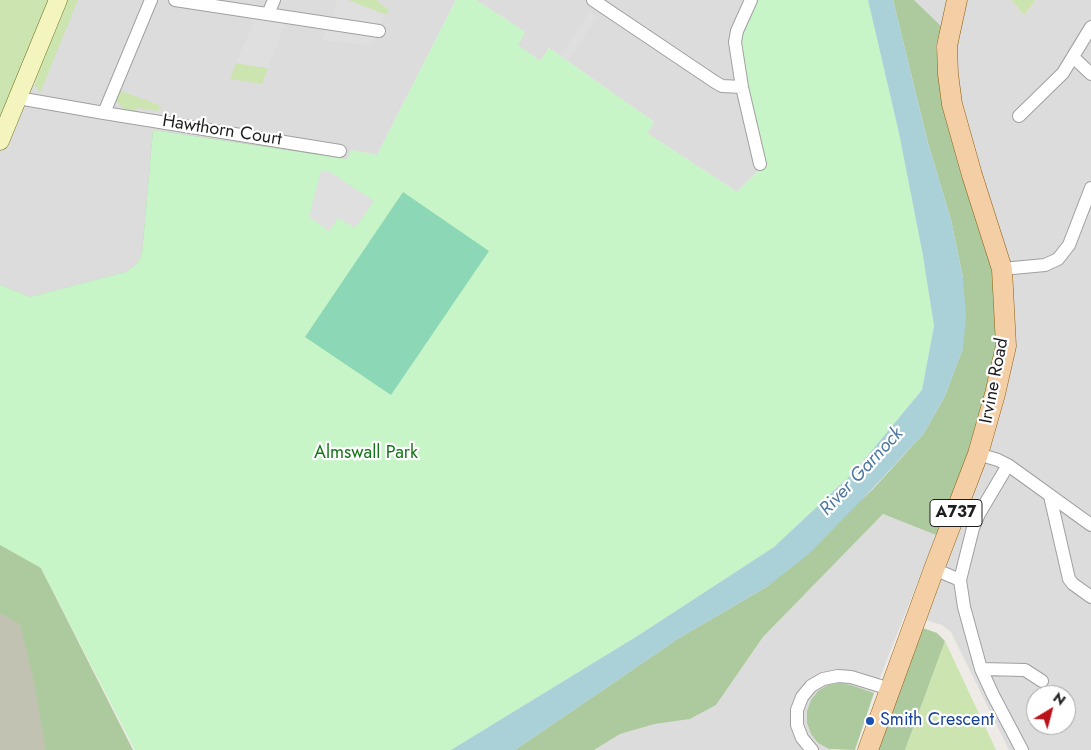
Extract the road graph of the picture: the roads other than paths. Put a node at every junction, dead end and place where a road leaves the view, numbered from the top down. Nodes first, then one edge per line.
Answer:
1 (58, 0) edge
2 (151, 0) edge
3 (174, 0) edge
4 (274, 0) edge
5 (593, 0) edge
6 (751, 0) edge
7 (957, 0) edge
8 (268, 14) junction
9 (1091, 27) edge
10 (379, 31) dead end
11 (1073, 57) junction
12 (1091, 74) edge
13 (742, 87) junction
14 (18, 98) junction
15 (104, 113) junction
16 (1019, 116) dead end
17 (0, 141) edge
18 (340, 151) dead end
19 (760, 164) dead end
20 (1091, 190) edge
21 (1002, 268) junction
22 (978, 454) junction
23 (1008, 465) junction
24 (1050, 496) junction
25 (1091, 525) edge
26 (934, 569) junction
27 (960, 580) junction
28 (1091, 597) edge
29 (981, 669) junction
30 (1042, 681) dead end
31 (890, 689) junction
32 (812, 750) edge
33 (868, 750) edge
34 (1022, 750) edge

1 - 14 main road
2 - 15 street
3 - 8 street
4 - 8 street
5 - 13 street
6 - 13 street
7 - 21 main road, Irvine Road / A737
8 - 10 street
9 - 11 street
11 - 12 street
11 - 16 street
13 - 19 street
14 - 15 street, Hawthorn Court
14 - 17 main road
15 - 18 street, Hawthorn Court
20 - 21 street
21 - 22 main road, Irvine Road / A737
22 - 23 street
22 - 26 main road, Irvine Road / A737
23 - 24 street
23 - 27 street
24 - 25 street
24 - 28 street
26 - 27 street
26 - 31 main road, Irvine Road / A737
27 - 29 street
29 - 30 street
29 - 34 street
31 - 32 street
31 - 33 main road, Irvine Road / A737

